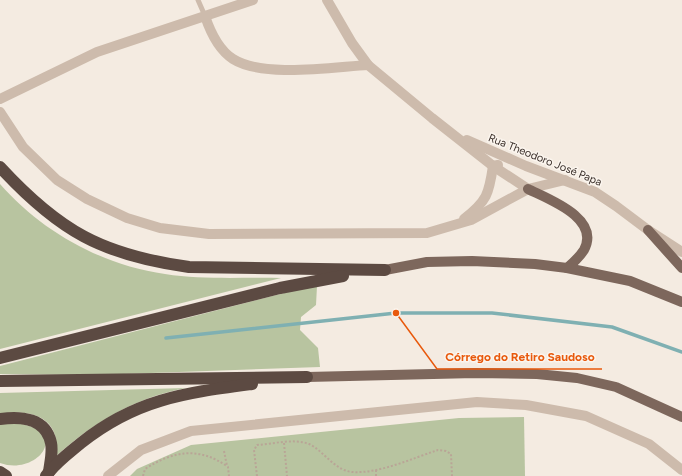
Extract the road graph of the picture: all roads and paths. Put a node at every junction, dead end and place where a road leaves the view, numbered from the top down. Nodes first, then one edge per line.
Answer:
1 (198, 0) edge
2 (253, 0) edge
3 (327, 0) edge
4 (205, 16) junction
5 (368, 65) junction
6 (0, 98) edge
7 (0, 112) edge
8 (455, 135) junction
9 (493, 166) junction
10 (526, 166) junction
11 (0, 167) edge
12 (565, 180) junction
13 (528, 188) junction
14 (455, 226) junction
15 (648, 230) junction
16 (682, 252) edge
17 (567, 268) junction
18 (682, 268) edge
19 (385, 270) junction
20 (682, 302) edge
21 (0, 358) edge
22 (306, 377) junction
23 (0, 382) edge
24 (682, 417) edge
25 (0, 419) edge
26 (284, 442) junction
27 (224, 451) dead end
28 (228, 467) junction
29 (376, 470) junction
30 (682, 470) edge
31 (0, 472) edge
32 (45, 474) edge
33 (6, 476) edge
34 (108, 476) edge
35 (143, 476) edge
36 (229, 476) edge
37 (257, 476) edge
38 (287, 476) edge
39 (376, 476) edge
40 (452, 476) edge

1 - 4 lane
2 - 4 street
3 - 5 street, Rua Theodoro José Papa
4 - 5 street
4 - 6 street
5 - 8 street, Rua Theodoro José Papa
7 - 14 street
8 - 9 street, Rua Theodoro José Papa
8 - 10 street, Rua Theodoro José Papa
9 - 10 street
9 - 13 street, Rua Theodoro José Papa
9 - 14 street
10 - 12 street, Rua Theodoro José Papa
11 - 19 highway
12 - 13 street
12 - 15 street, Rua Theodoro José Papa
13 - 14 street
13 - 17 main road
15 - 16 street, Rua Theodoro José Papa
15 - 18 main road
17 - 19 main road
17 - 20 main road
19 - 21 highway
22 - 23 highway
22 - 24 main road
22 - 32 highway
25 - 32 highway
26 - 29 path
26 - 37 path
26 - 38 path
27 - 28 path
28 - 35 path
28 - 36 path
29 - 39 path
29 - 40 path
30 - 34 street
31 - 33 highway

